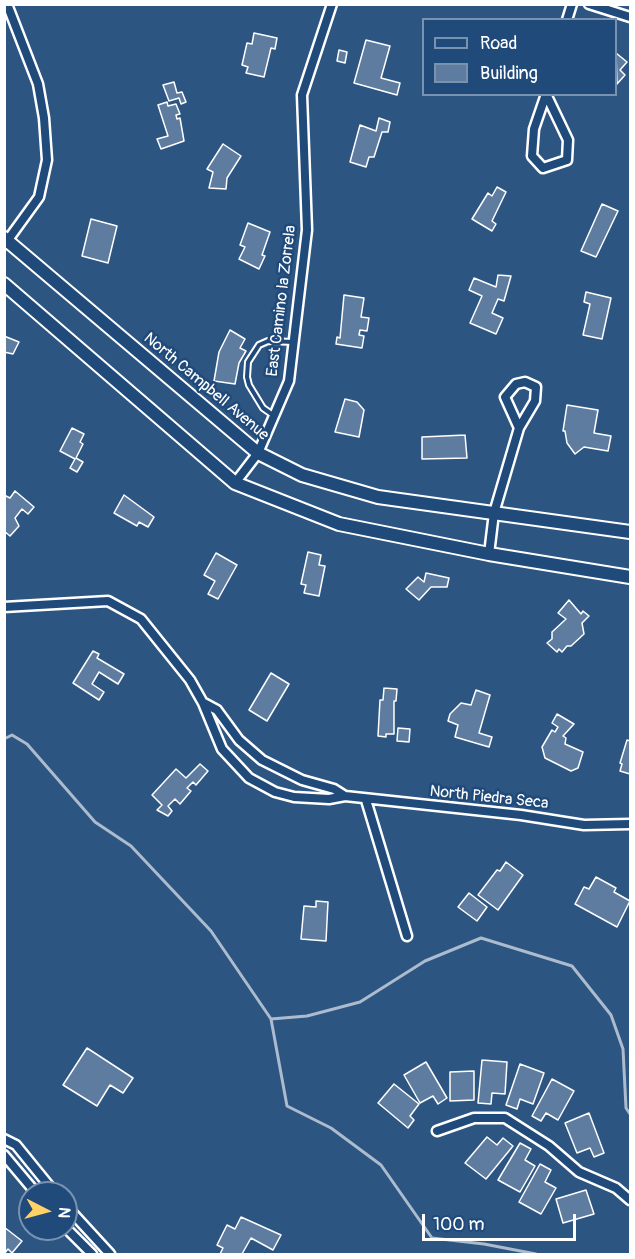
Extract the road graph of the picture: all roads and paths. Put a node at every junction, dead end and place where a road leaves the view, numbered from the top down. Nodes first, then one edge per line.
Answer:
1 (7, 4) edge
2 (332, 4) edge
3 (589, 4) edge
4 (630, 17) edge
5 (545, 96) edge
6 (547, 96) edge
7 (6, 241) edge
8 (4, 284) edge
9 (294, 342) junction
10 (274, 416) junction
11 (519, 428) junction
12 (258, 453) junction
13 (235, 483) junction
14 (494, 513) junction
15 (630, 532) edge
16 (489, 554) junction
17 (630, 577) edge
18 (4, 607) edge
19 (204, 703) junction
20 (345, 796) junction
21 (366, 800) junction
22 (630, 824) edge
23 (407, 936) dead end
24 (437, 1131) dead end
25 (4, 1139) edge
26 (4, 1155) edge
27 (26, 1181) edge
28 (45, 1181) edge
29 (630, 1200) edge
30 (78, 1219) edge
31 (78, 1240) edge
32 (92, 1254) edge
33 (110, 1254) edge

1 - 7 street
2 - 9 street, East Camino la Zorrela
3 - 4 street
5 - 6 street
7 - 12 main road, North Campbell Avenue
8 - 13 main road
9 - 10 street, East Camino la Zorrela
9 - 10 lane
10 - 12 street, East Camino la Zorrela
11 - 11 street
11 - 14 street
12 - 13 street, East Camino la Zorrela
12 - 14 main road, North Campbell Avenue
13 - 16 main road
14 - 15 main road, North Campbell Avenue
14 - 16 street
16 - 17 main road
18 - 19 street, North Piedra Seca
19 - 20 street, North Piedra Seca
19 - 20 street, North Piedra Seca
20 - 21 street, North Piedra Seca
21 - 22 street, North Piedra Seca
21 - 23 street
24 - 29 street
25 - 28 street
26 - 27 street
30 - 33 street
31 - 32 street

